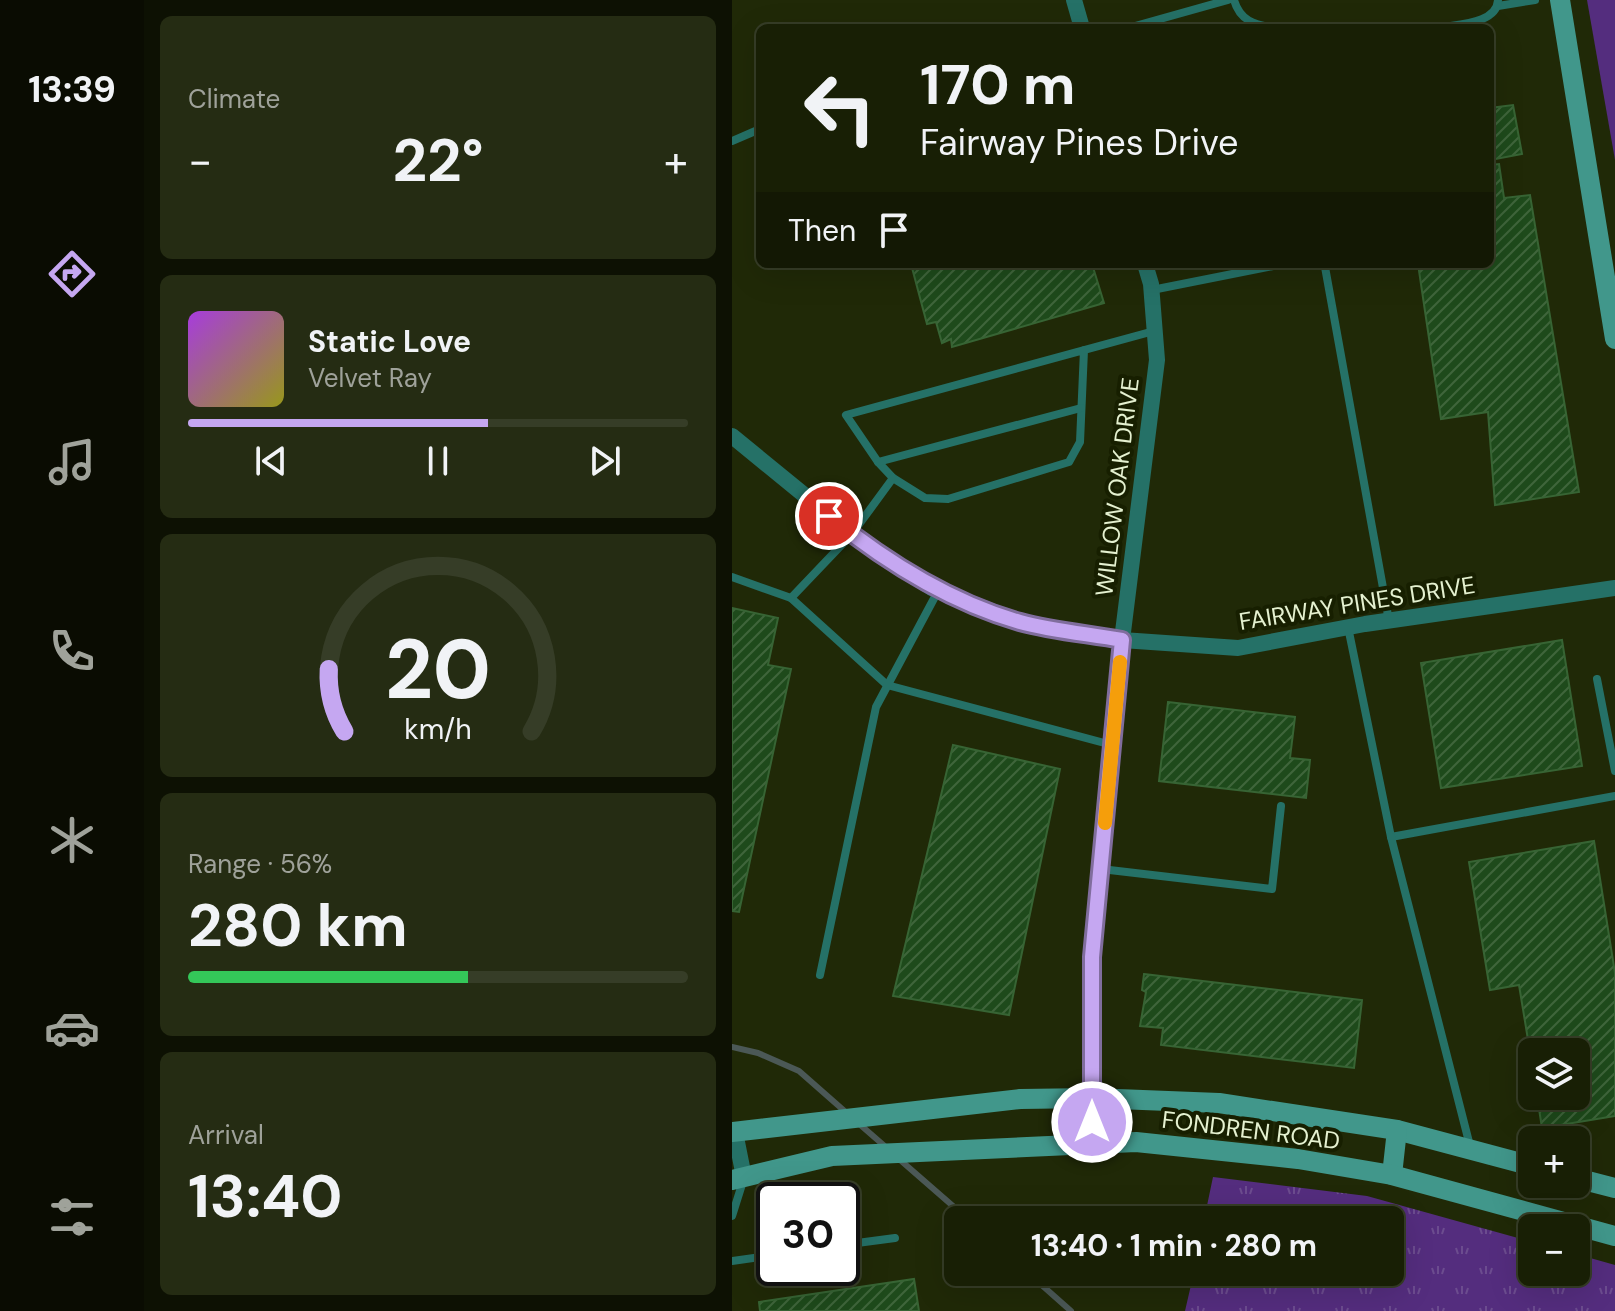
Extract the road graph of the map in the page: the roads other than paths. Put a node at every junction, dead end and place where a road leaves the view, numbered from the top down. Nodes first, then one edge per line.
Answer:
1 (1074, 0) edge
2 (1228, 0) edge
3 (1234, 0) edge
4 (1535, 0) edge
5 (1560, 0) edge
6 (1498, 3) edge
7 (1081, 24) edge
8 (1142, 24) edge
9 (1256, 24) edge
10 (1457, 24) edge
11 (756, 131) edge
12 (732, 141) edge
13 (1146, 268) edge
14 (1263, 268) edge
15 (1325, 268) edge
16 (1610, 270) edge
17 (1151, 290) junction
18 (1615, 317) edge
19 (1154, 331) junction
20 (1615, 339) edge
21 (1084, 350) junction
22 (1081, 408) junction
23 (734, 441) edge
24 (878, 462) junction
25 (893, 478) junction
26 (852, 534) junction
27 (732, 577) edge
28 (1615, 588) edge
29 (938, 590) junction
30 (791, 598) junction
31 (1389, 621) junction
32 (1348, 627) junction
33 (1122, 640) junction
34 (1597, 679) dead end
35 (887, 685) junction
36 (1112, 745) junction
37 (1615, 771) edge
38 (1615, 796) edge
39 (1281, 806) dead end
40 (1391, 837) junction
41 (1101, 869) junction
42 (820, 975) dead end
43 (1092, 1098) junction
44 (1397, 1130) junction
45 (734, 1132) edge
46 (1092, 1146) junction
47 (1471, 1150) junction
48 (1518, 1162) edge
49 (1392, 1175) junction
50 (738, 1178) edge
51 (1590, 1182) edge
52 (1615, 1188) edge
53 (732, 1216) edge
54 (1615, 1236) edge
55 (895, 1238) dead end
56 (860, 1243) edge
57 (756, 1258) edge
58 (732, 1261) edge

1 - 7 street
2 - 8 lane
3 - 9 lane
4 - 6 lane
5 - 16 main road
6 - 10 lane
11 - 12 lane
13 - 17 street, WILLOW OAK DRIVE
14 - 17 lane
15 - 31 lane
16 - 18 main road
16 - 20 main road
17 - 19 street, WILLOW OAK DRIVE
19 - 21 lane
19 - 33 street, WILLOW OAK DRIVE
21 - 22 lane
21 - 24 lane
22 - 24 lane
22 - 25 lane
23 - 26 street, FAIRWAY PINES DRIVE
24 - 25 lane
25 - 26 lane
26 - 29 street, FAIRWAY PINES DRIVE
26 - 30 lane
27 - 30 lane
28 - 31 street, FAIRWAY PINES DRIVE
29 - 33 street, FAIRWAY PINES DRIVE
29 - 35 lane
30 - 35 lane
31 - 32 street, FAIRWAY PINES DRIVE
32 - 33 street, FAIRWAY PINES DRIVE
32 - 40 lane
33 - 36 street, WILLOW OAK DRIVE
34 - 37 lane
35 - 36 lane
35 - 42 lane
36 - 41 street, WILLOW OAK DRIVE
38 - 40 lane
39 - 41 lane
40 - 47 lane
41 - 43 street, WILLOW OAK DRIVE
43 - 44 main road, FONDREN ROAD
43 - 45 main road, FONDREN ROAD
43 - 46 street, WILLOW OAK DRIVE
44 - 47 main road, FONDREN ROAD
44 - 49 main road
45 - 50 street
46 - 49 main road, FONDREN ROAD
46 - 50 main road, FONDREN ROAD
47 - 48 main road, FONDREN ROAD
49 - 54 main road, FONDREN ROAD
50 - 53 lane
51 - 52 main road
55 - 56 lane
57 - 58 lane

